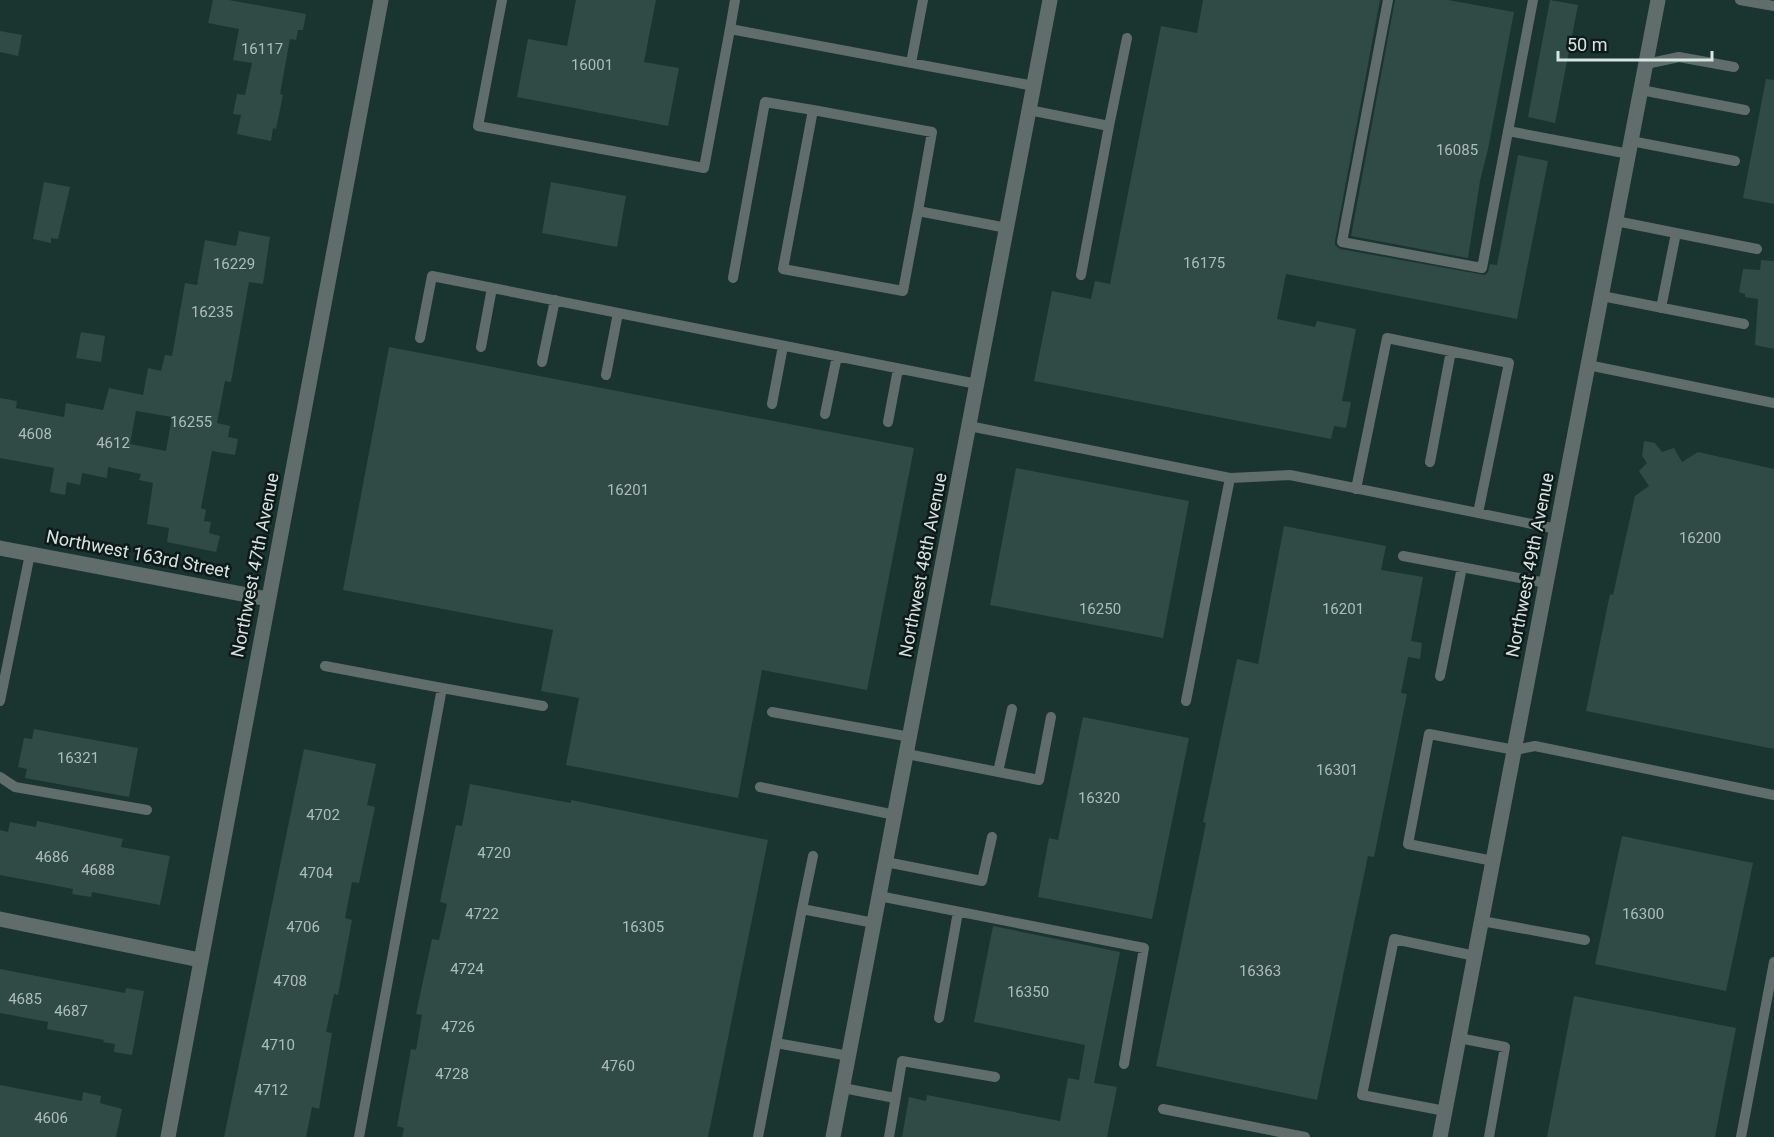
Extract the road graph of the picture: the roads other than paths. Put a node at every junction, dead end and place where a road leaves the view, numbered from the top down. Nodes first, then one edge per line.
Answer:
1 (381, 0) edge
2 (502, 0) edge
3 (735, 0) edge
4 (923, 0) edge
5 (1050, 0) edge
6 (1388, 0) edge
7 (1533, 0) edge
8 (1658, 0) edge
9 (1740, 0) edge
10 (1774, 6) edge
11 (730, 29) junction
12 (1127, 38) dead end
13 (911, 63) junction
14 (1646, 64) junction
15 (1734, 67) dead end
16 (1034, 86) junction
17 (1641, 90) junction
18 (813, 110) junction
19 (1745, 110) dead end
20 (1029, 111) junction
21 (1109, 126) junction
22 (1508, 131) junction
23 (1630, 147) junction
24 (1735, 161) dead end
25 (918, 211) junction
26 (1616, 221) junction
27 (1007, 228) junction
28 (1676, 233) junction
29 (1757, 249) dead end
30 (1081, 275) dead end
31 (733, 278) dead end
32 (492, 288) junction
33 (1602, 296) junction
34 (555, 300) junction
35 (1661, 308) junction
36 (618, 313) junction
37 (1744, 324) dead end
38 (420, 339) dead end
39 (783, 346) junction
40 (481, 347) dead end
41 (1451, 351) junction
42 (837, 356) junction
43 (543, 362) dead end
44 (1588, 365) junction
45 (898, 369) junction
46 (606, 375) dead end
47 (977, 384) junction
48 (1774, 403) edge
49 (772, 404) dead end
50 (825, 414) dead end
51 (888, 422) dead end
52 (969, 426) junction
53 (1430, 462) dead end
54 (1230, 478) junction
55 (1356, 489) junction
56 (1478, 513) junction
57 (1557, 530) junction
58 (0, 548) edge
59 (30, 554) junction
60 (1403, 556) dead end
61 (1462, 567) junction
62 (1546, 583) junction
63 (268, 598) junction
64 (325, 666) dead end
65 (1440, 676) dead end
66 (442, 688) junction
67 (0, 701) edge
68 (1186, 701) dead end
69 (543, 706) dead end
70 (1012, 709) dead end
71 (772, 712) dead end
72 (1051, 717) dead end
73 (910, 737) junction
74 (1515, 750) junction
75 (907, 754) junction
76 (998, 772) junction
77 (0, 777) edge
78 (760, 787) dead end
79 (1774, 795) edge
80 (147, 810) dead end
81 (895, 815) junction
82 (992, 837) dead end
83 (813, 856) dead end
84 (1493, 861) junction
85 (886, 862) junction
86 (879, 896) junction
87 (802, 909) junction
88 (958, 912) junction
89 (0, 919) edge
90 (1482, 921) junction
91 (874, 923) junction
92 (1585, 940) dead end
93 (1475, 956) junction
94 (200, 960) junction
95 (1774, 962) edge
96 (939, 1018) dead end
97 (1459, 1038) junction
98 (776, 1042) junction
99 (849, 1056) junction
100 (1124, 1064) dead end
101 (995, 1077) dead end
102 (843, 1088) junction
103 (895, 1098) junction
104 (1163, 1109) dead end
105 (1445, 1112) junction
106 (168, 1137) edge
107 (359, 1137) edge
108 (758, 1137) edge
109 (834, 1137) edge
110 (889, 1137) edge
111 (1305, 1137) edge
112 (1440, 1137) edge
113 (1489, 1137) edge
114 (1741, 1137) edge

1 - 63 street, Northwest 47th Avenue
2 - 11 lane
3 - 11 lane
4 - 13 lane
5 - 16 street, Northwest 48th Avenue
6 - 22 lane
7 - 22 lane
8 - 14 street, Northwest 49th Avenue
9 - 10 lane
11 - 13 lane
12 - 21 lane
13 - 16 lane
14 - 15 lane
14 - 17 street, Northwest 49th Avenue
16 - 20 street, Northwest 48th Avenue
17 - 19 lane
17 - 23 street, Northwest 49th Avenue
18 - 25 lane
18 - 25 lane
18 - 31 lane
20 - 21 lane
20 - 27 street, Northwest 48th Avenue
21 - 30 lane
22 - 23 lane
23 - 24 lane
23 - 26 street, Northwest 49th Avenue
25 - 27 lane
26 - 28 lane
26 - 33 street, Northwest 49th Avenue
27 - 47 street, Northwest 48th Avenue
28 - 29 lane
28 - 35 lane
32 - 34 lane
32 - 38 lane
32 - 40 lane
33 - 35 lane
33 - 44 street, Northwest 49th Avenue
34 - 36 lane
34 - 43 lane
35 - 37 lane
36 - 39 lane
36 - 46 lane
39 - 42 lane
39 - 49 lane
41 - 53 lane
41 - 55 lane
41 - 56 lane
42 - 45 lane
42 - 50 lane
44 - 48 lane
44 - 57 street, Northwest 49th Avenue
45 - 47 lane
45 - 51 lane
47 - 52 street, Northwest 48th Avenue
52 - 54 lane
52 - 73 street, Northwest 48th Avenue
54 - 55 lane
54 - 68 lane
55 - 56 lane
56 - 57 lane
57 - 62 street, Northwest 49th Avenue
58 - 59 street, Northwest 163rd Street
59 - 63 street, Northwest 163rd Street
59 - 67 lane
60 - 61 lane
61 - 62 lane
61 - 65 lane
62 - 74 street, Northwest 49th Avenue
63 - 94 street, Northwest 47th Avenue
64 - 66 lane
66 - 69 lane
66 - 107 lane
70 - 76 lane
71 - 73 lane
72 - 76 lane
73 - 75 street, Northwest 48th Avenue
74 - 79 lane
74 - 84 street, Northwest 49th Avenue
74 - 84 lane
75 - 76 lane
75 - 81 street, Northwest 48th Avenue
77 - 80 lane
78 - 81 lane
81 - 85 street, Northwest 48th Avenue
82 - 85 lane
83 - 87 lane
84 - 90 street, Northwest 49th Avenue
85 - 86 street, Northwest 48th Avenue
86 - 88 lane
86 - 91 street, Northwest 48th Avenue
87 - 91 lane
87 - 98 lane
88 - 96 lane
88 - 100 lane
89 - 94 street
90 - 92 lane
90 - 93 street, Northwest 49th Avenue
91 - 99 street, Northwest 48th Avenue
93 - 97 street, Northwest 49th Avenue
93 - 105 lane
94 - 106 street, Northwest 47th Avenue
95 - 114 lane
97 - 105 street, Northwest 49th Avenue
97 - 113 lane
98 - 99 lane
98 - 108 lane
99 - 102 street, Northwest 48th Avenue
101 - 103 lane
102 - 103 lane
102 - 109 street, Northwest 48th Avenue
103 - 110 lane
104 - 111 lane
105 - 112 street, Northwest 49th Avenue

